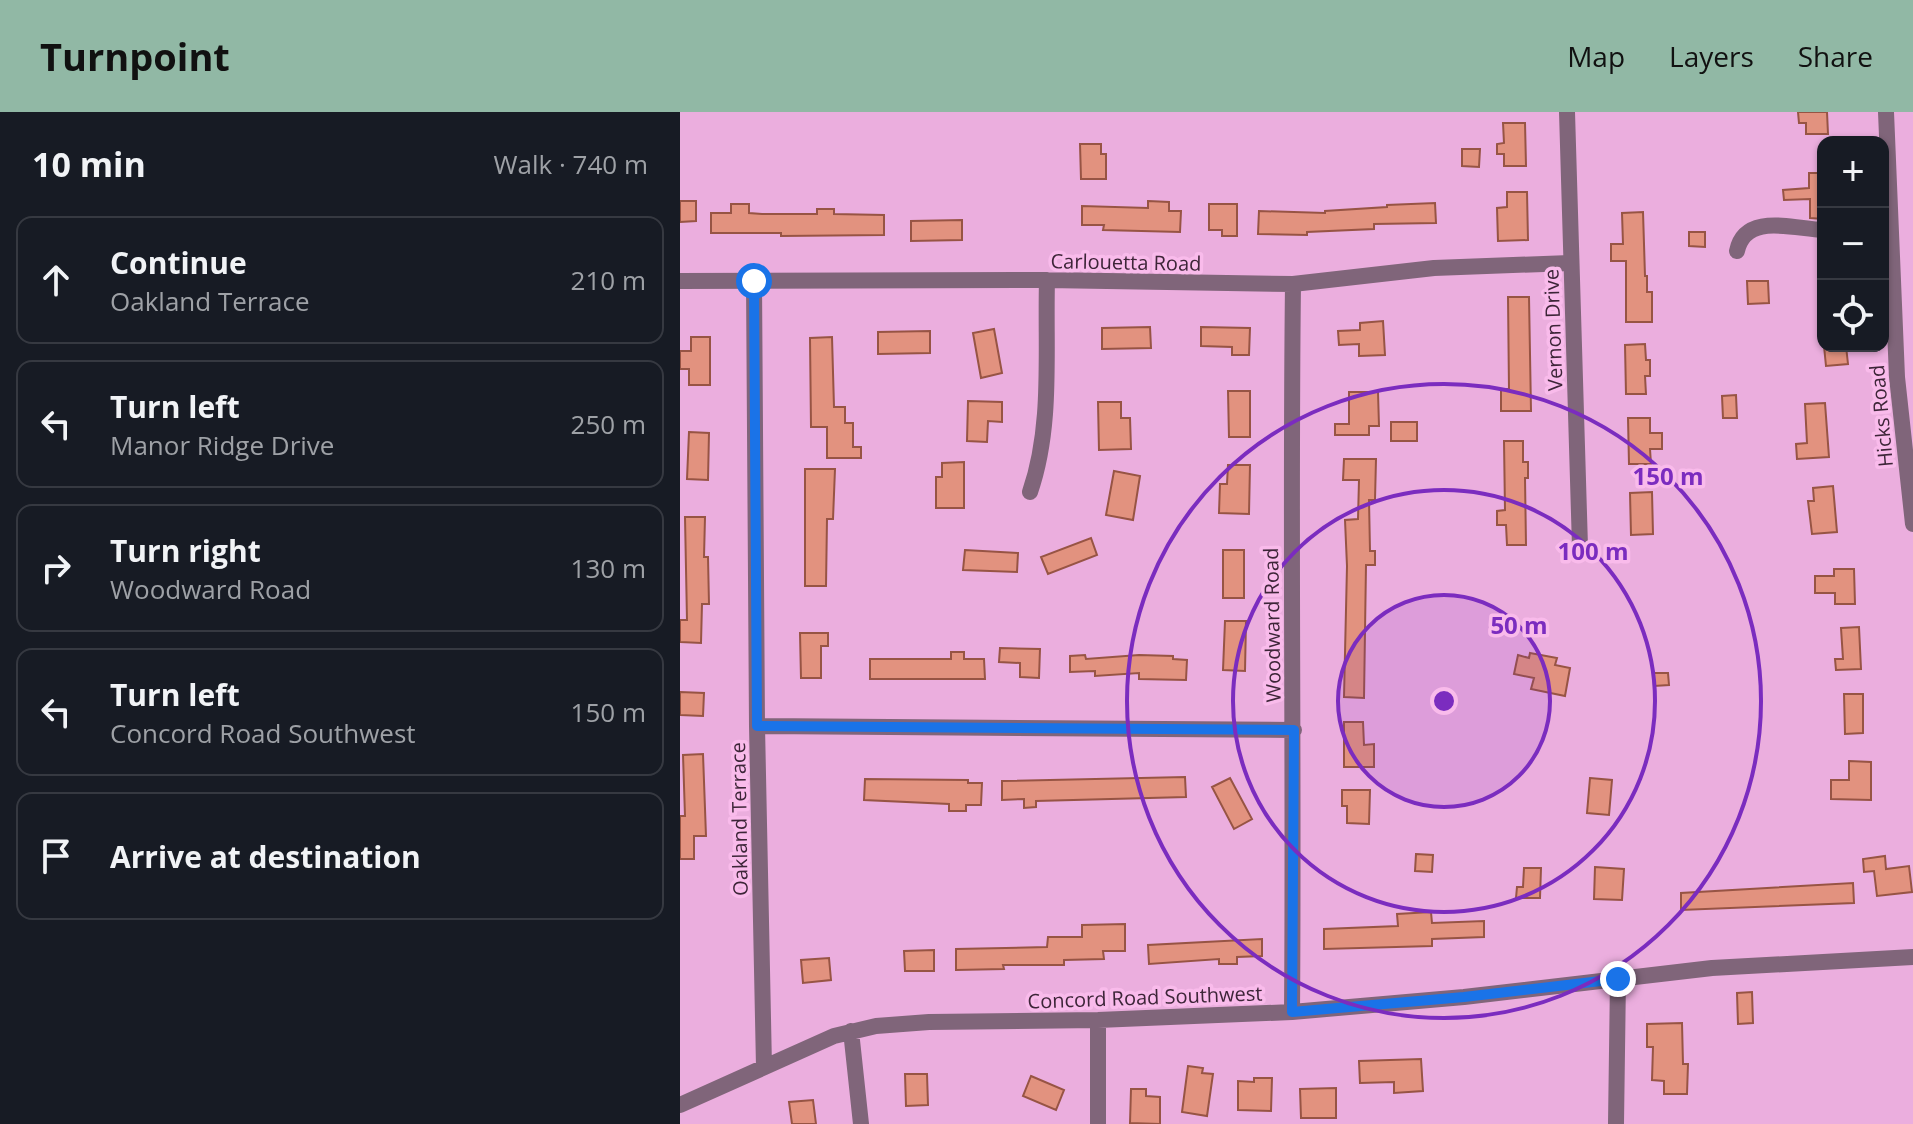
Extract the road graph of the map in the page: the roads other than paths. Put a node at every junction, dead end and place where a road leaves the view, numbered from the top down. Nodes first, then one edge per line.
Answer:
1 (1567, 112) edge
2 (1886, 112) edge
3 (1886, 208) edge
4 (1817, 229) edge
5 (1737, 251) dead end
6 (1889, 256) edge
7 (1570, 263) junction
8 (1047, 280) junction
9 (680, 281) edge
10 (754, 281) junction
11 (1293, 284) junction
12 (1030, 492) dead end
13 (1913, 524) edge
14 (1580, 547) dead end
15 (757, 726) junction
16 (1294, 730) junction
17 (1913, 957) edge
18 (1618, 979) junction
19 (1292, 1012) junction
20 (1098, 1020) junction
21 (851, 1031) junction
22 (764, 1067) junction
23 (680, 1105) edge
24 (861, 1124) edge
25 (1098, 1124) edge
26 (1616, 1124) edge

1 - 7 street, Vernon Drive
2 - 3 street, Hicks Road
4 - 5 street
6 - 13 street, Hicks Road
7 - 11 street, Carlouetta Road
7 - 14 street, Vernon Drive
8 - 10 street, Carlouetta Road
8 - 11 street, Carlouetta Road
8 - 12 street
9 - 10 street, Carlouetta Road
10 - 15 street, Oakland Terrace
11 - 16 street, Woodward Road
15 - 16 street
15 - 22 street, Oakland Terrace
16 - 19 street, Woodward Road
17 - 18 street, Concord Road Southwest
18 - 19 street, Concord Road Southwest
18 - 26 street
19 - 20 street, Concord Road Southwest
20 - 21 street, Concord Road Southwest
20 - 25 street
21 - 22 street, Concord Road Southwest
21 - 24 street
22 - 23 street, Concord Road Southwest

